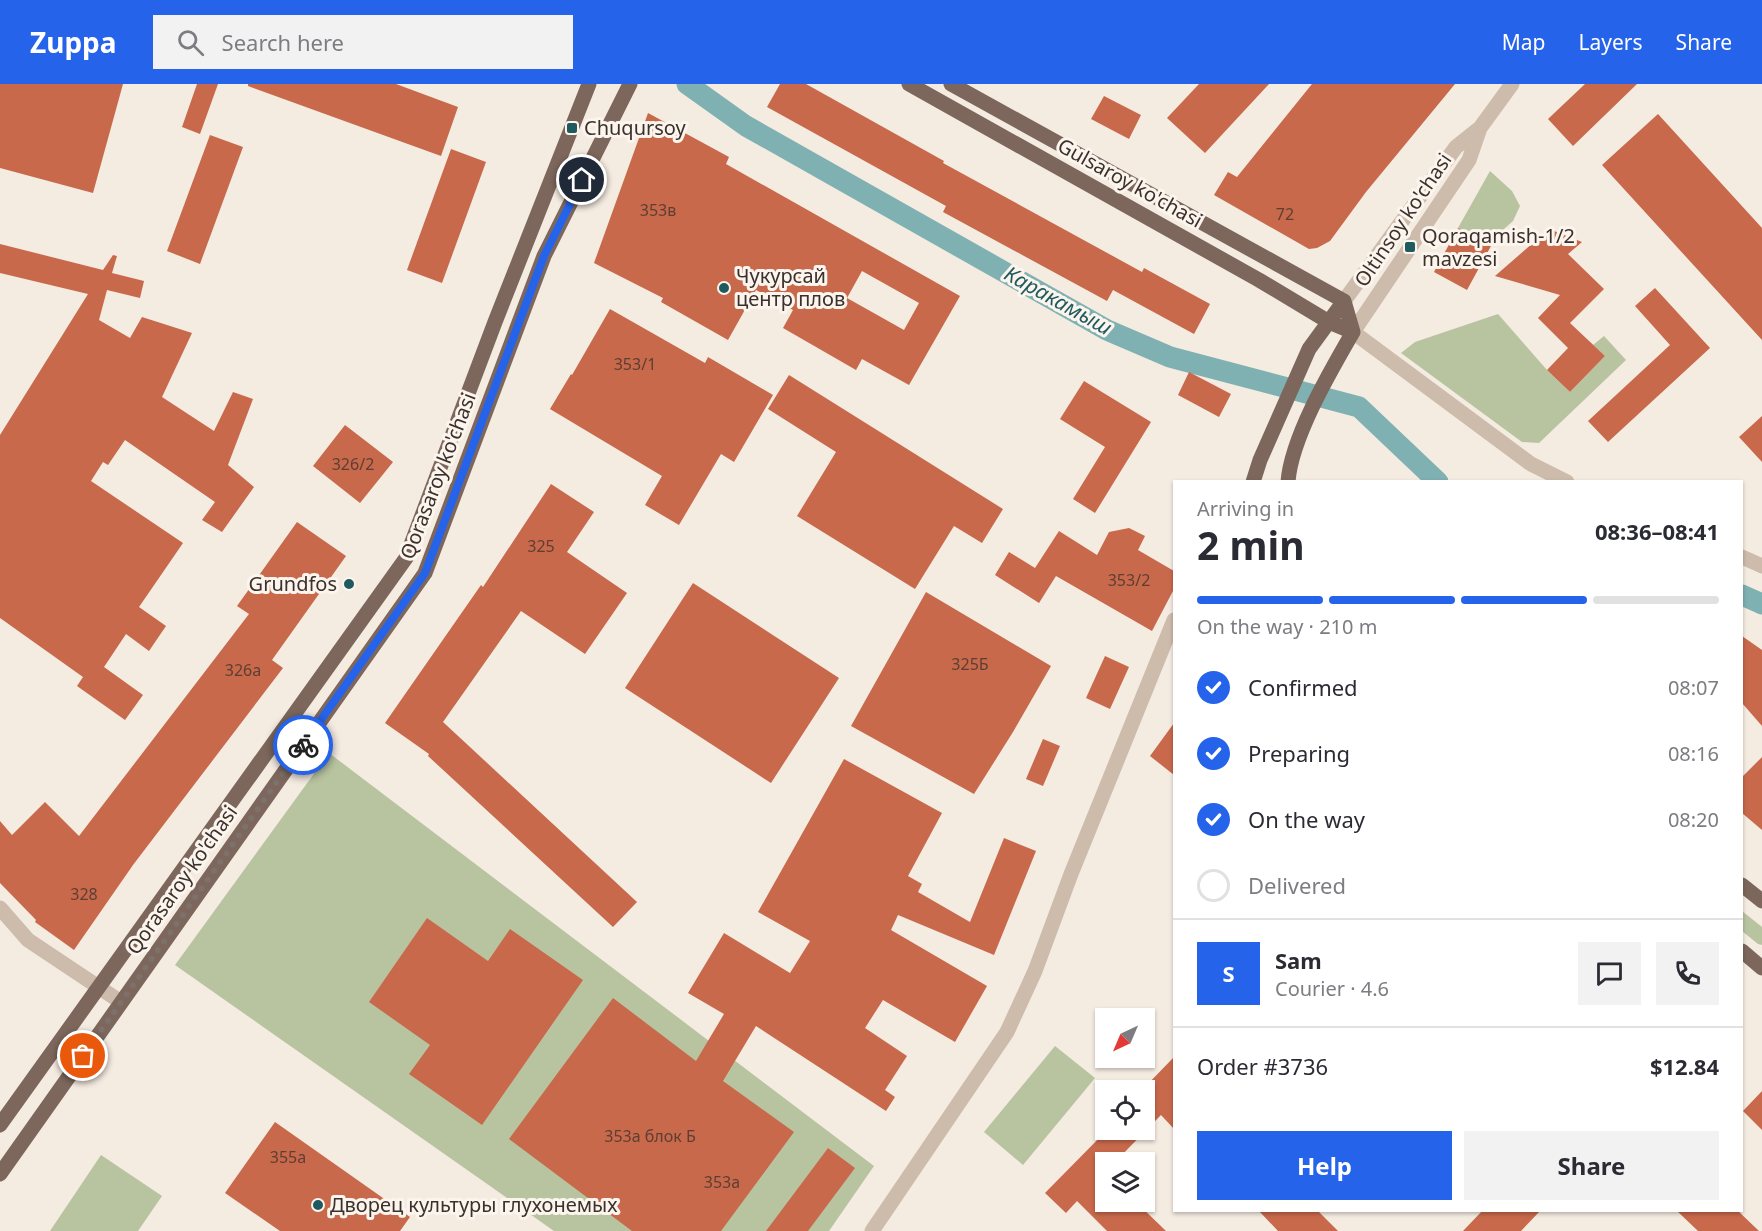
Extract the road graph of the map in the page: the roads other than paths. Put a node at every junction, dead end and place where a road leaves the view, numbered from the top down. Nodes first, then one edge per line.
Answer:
1 (589, 84) edge
2 (630, 84) edge
3 (909, 84) edge
4 (951, 84) edge
5 (1512, 84) edge
6 (1480, 128) junction
7 (1344, 301) junction
8 (1329, 322) junction
9 (1353, 332) junction
10 (1254, 480) edge
11 (1288, 480) edge
12 (1563, 480) edge
13 (1743, 558) edge
14 (1762, 567) edge
15 (1173, 622) edge
16 (1743, 886) edge
17 (1762, 901) edge
18 (0, 908) edge
19 (1743, 952) edge
20 (1762, 968) edge
21 (98, 986) junction
22 (122, 1002) junction
23 (0, 1125) edge
24 (0, 1174) edge
25 (872, 1231) edge

1 - 21 main road, Qorasaroy ko'chasi
2 - 22 main road, Qorasaroy ko'chasi
3 - 8 main road, Gulsaroy ko'chasi
4 - 7 main road, Gulsaroy ko'chasi
5 - 6 street, Oltinsoy ko'chasi
6 - 7 street, Oltinsoy ko'chasi
6 - 9 street, Oltinsoy ko'chasi
7 - 8 main road
7 - 9 main road
8 - 9 main road, Gulsaroy ko'chasi
8 - 10 main road
9 - 11 main road
9 - 12 street
13 - 14 street
15 - 25 street
16 - 17 main road
18 - 21 street
19 - 20 main road
21 - 22 street
21 - 23 main road, Qorasaroy ko'chasi
22 - 24 main road, Qorasaroy ko'chasi

